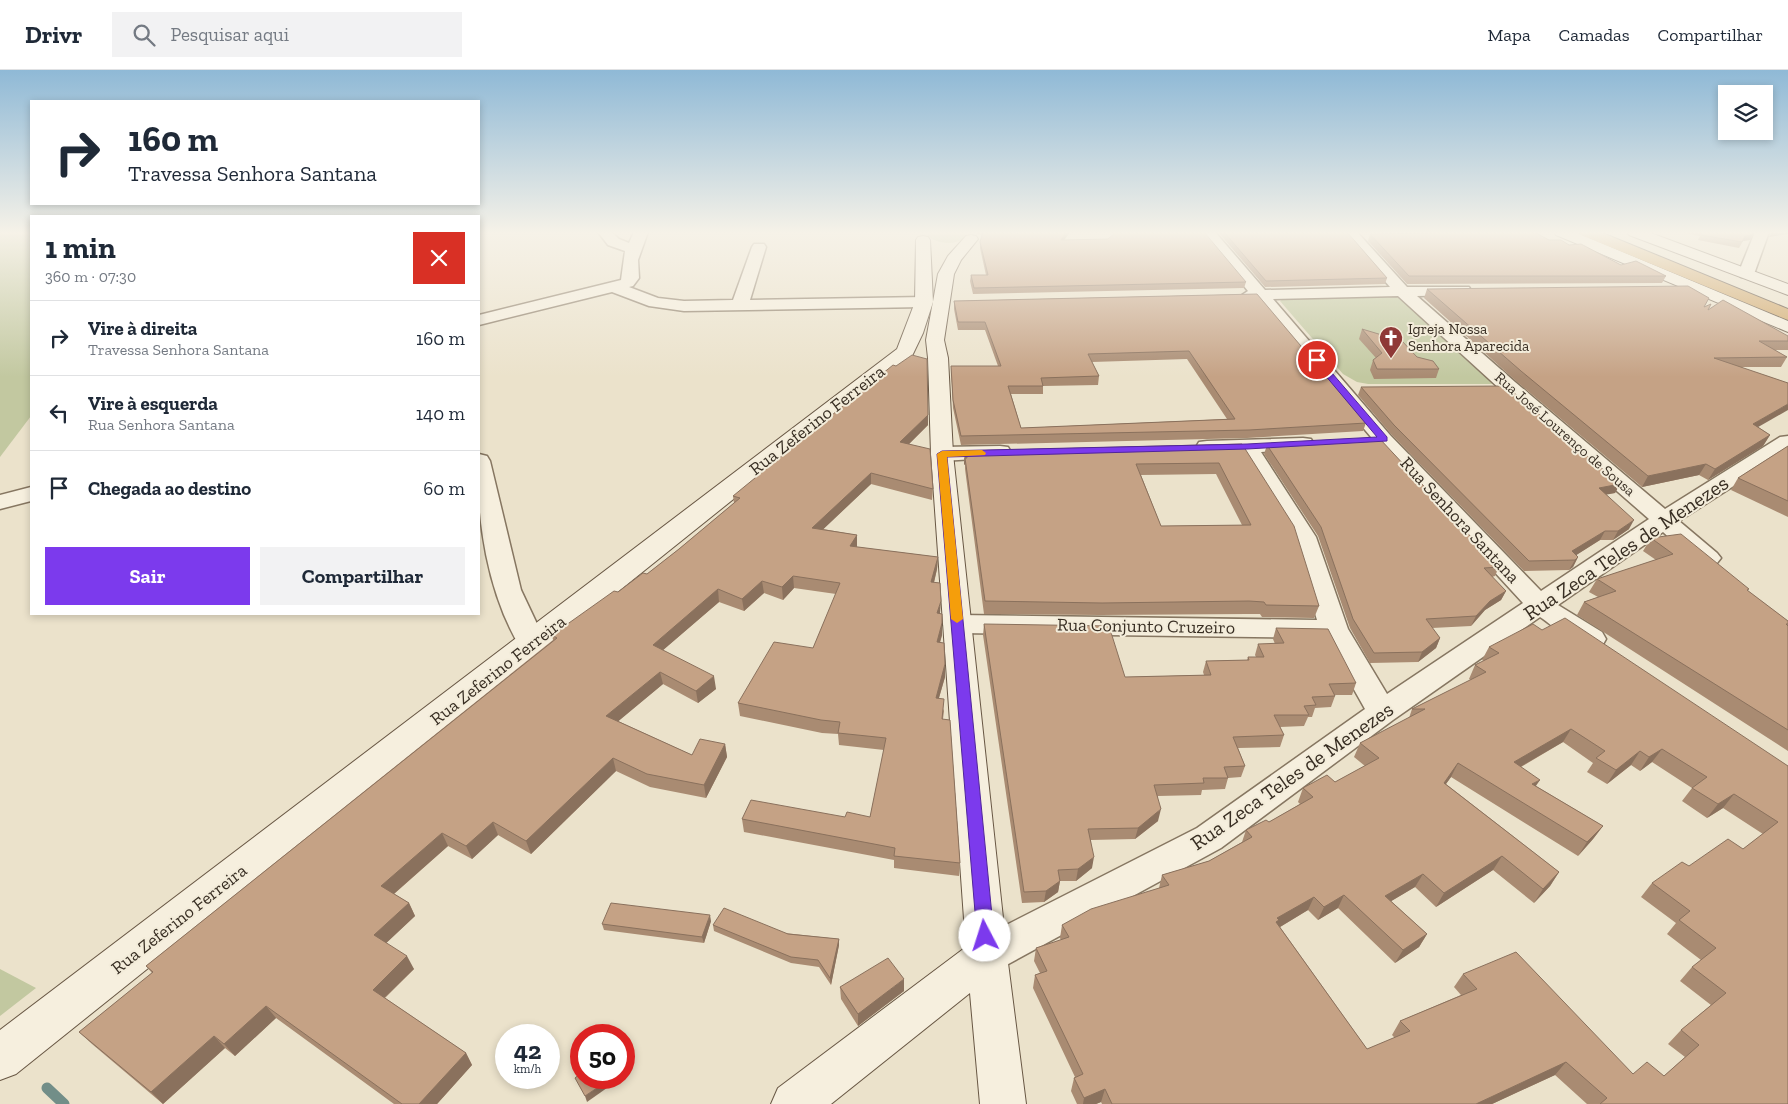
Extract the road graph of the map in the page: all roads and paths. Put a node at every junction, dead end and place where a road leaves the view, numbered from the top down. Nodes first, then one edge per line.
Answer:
1 (629, 280) edge
2 (748, 280) edge
3 (932, 280) edge
4 (943, 280) edge
5 (1248, 280) edge
6 (1392, 280) edge
7 (1677, 280) edge
8 (1703, 280) edge
9 (1729, 280) edge
10 (1762, 280) edge
11 (615, 287) junction
12 (1657, 288) edge
13 (1696, 288) junction
14 (1481, 290) edge
15 (1788, 290) edge
16 (1402, 291) junction
17 (1232, 295) edge
18 (1261, 295) junction
19 (932, 302) junction
20 (959, 302) edge
21 (740, 304) junction
22 (1788, 304) edge
23 (1788, 315) edge
24 (480, 320) edge
25 (1788, 327) edge
26 (905, 352) junction
27 (938, 358) junction
28 (1478, 386) edge
29 (1508, 386) junction
30 (1384, 439) junction
31 (1354, 441) edge
32 (1325, 442) edge
33 (1788, 442) edge
34 (1247, 446) junction
35 (1188, 448) edge
36 (1021, 452) edge
37 (942, 454) junction
38 (480, 465) edge
39 (30, 494) edge
40 (0, 502) edge
41 (1665, 520) junction
42 (1723, 570) edge
43 (1540, 605) junction
44 (957, 624) junction
45 (1334, 628) junction
46 (532, 643) junction
47 (1606, 649) edge
48 (1382, 712) junction
49 (987, 955) junction
50 (0, 1058) edge
51 (794, 1104) edge
52 (1003, 1104) edge

1 - 11 street
2 - 21 street
3 - 19 main road, Rua Zeferino Ferreira
4 - 19 main road, Rua Zeferino Ferreira
5 - 18 street, Rua Senhora Santana
6 - 16 street, Rua José Lourenço de Sousa
7 - 13 main road
8 - 23 highway
9 - 22 highway
10 - 15 main road
11 - 21 street
11 - 24 street
12 - 13 street
13 - 25 main road
14 - 16 street
16 - 18 street
16 - 29 street, Rua José Lourenço de Sousa
17 - 18 street
18 - 30 street, Rua Senhora Santana
19 - 20 street
19 - 21 street
19 - 26 main road, Rua Zeferino Ferreira
19 - 27 main road, Rua Zeferino Ferreira
26 - 27 main road
26 - 46 main road, Rua Zeferino Ferreira
27 - 37 main road, Rua Zeferino Ferreira
28 - 29 street
29 - 41 street, Rua José Lourenço de Sousa
30 - 31 street
30 - 43 street, Rua Senhora Santana
32 - 34 street
33 - 41 street, Rua Zeca Teles de Menezes
34 - 35 street
34 - 45 street
36 - 37 street
37 - 44 main road, Rua Zeferino Ferreira
38 - 46 street
39 - 40 street
41 - 42 street, Rua José Lourenço de Sousa
41 - 43 street, Rua Zeca Teles de Menezes
43 - 47 street, Rua Senhora Santana
43 - 48 street, Rua Zeca Teles de Menezes
44 - 45 street, Rua Conjunto Cruzeiro
44 - 49 main road, Rua Zeferino Ferreira
45 - 48 street
46 - 50 main road, Rua Zeferino Ferreira
48 - 49 street, Rua Zeca Teles de Menezes
49 - 51 main road, Rua Zeca Teles de Menezes
49 - 52 main road, Rua Zeferino Ferreira

